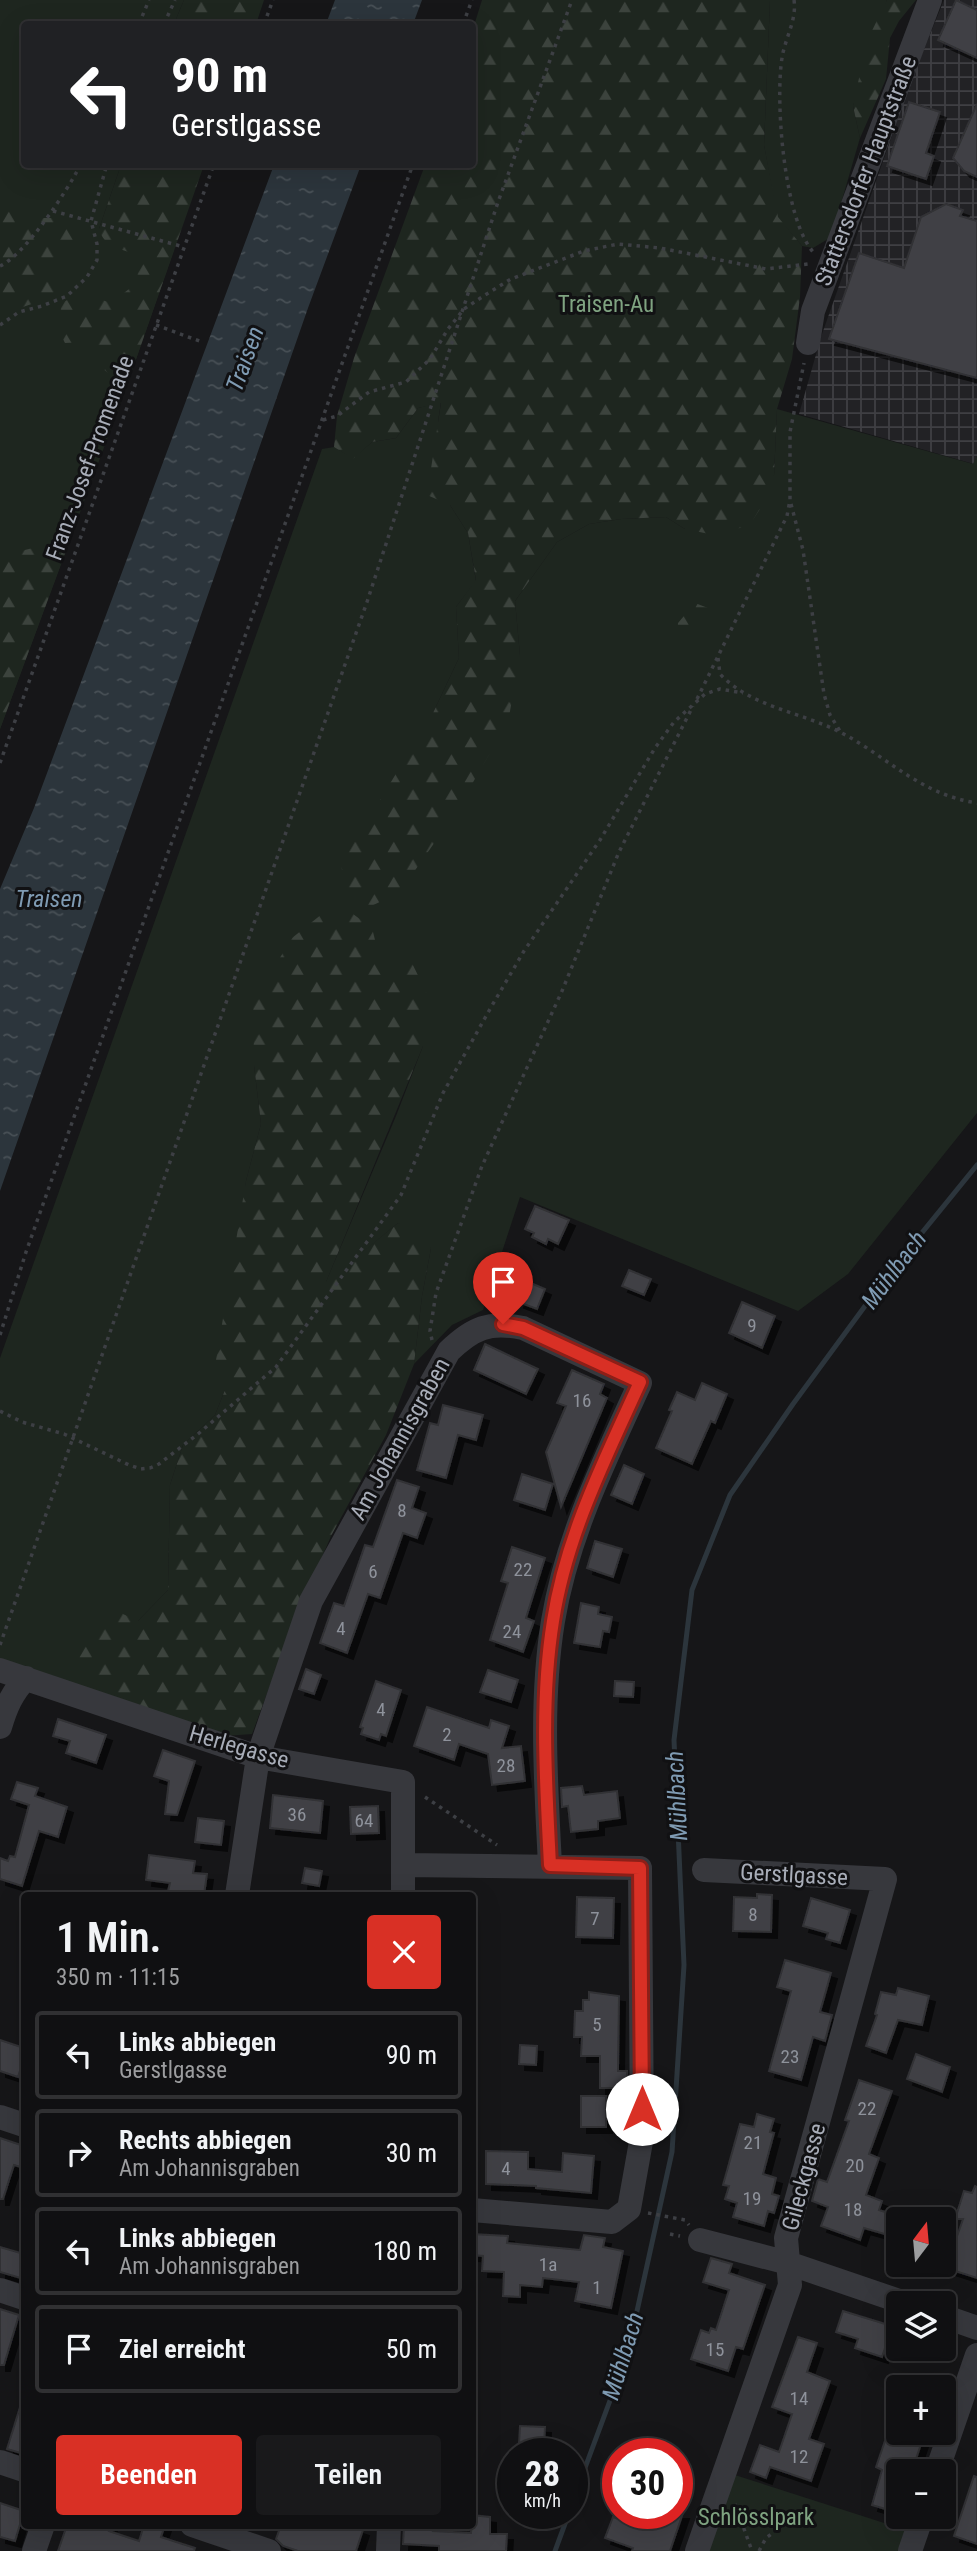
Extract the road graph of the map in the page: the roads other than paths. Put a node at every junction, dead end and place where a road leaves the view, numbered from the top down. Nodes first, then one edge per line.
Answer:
1 (930, 0) edge
2 (808, 343) road end
3 (0, 1670) edge
4 (26, 1678) junction
5 (0, 1727) edge
6 (258, 1757) junction
7 (404, 1865) junction
8 (539, 1865) junction
9 (704, 1870) dead end
10 (885, 1879) joint
11 (237, 1892) edge
12 (404, 1892) edge
13 (0, 2117) edge
14 (21, 2124) edge
15 (476, 2210) edge
16 (700, 2240) dead end
17 (788, 2263) junction
18 (0, 2290) edge
19 (21, 2297) edge
20 (886, 2297) edge
21 (956, 2321) edge
22 (977, 2328) edge
23 (977, 2355) edge
24 (941, 2459) edge
25 (0, 2462) edge
26 (21, 2469) edge
27 (42, 2529) edge
28 (204, 2529) edge
29 (389, 2529) edge
30 (918, 2529) edge
31 (34, 2551) edge
32 (269, 2551) edge
33 (388, 2551) edge
34 (696, 2551) edge
35 (910, 2551) edge

1 - 2 street, Stattersdorfer Hauptstraße
3 - 4 street, Herlegasse
4 - 5 street
4 - 6 street, Herlegasse
6 - 7 street, Herlegasse
6 - 8 street, Am Johannisgraben
6 - 11 street, Am Johannisgraben
7 - 8 street
7 - 12 street
8 - 15 street
9 - 10 street, Gerstlgasse
10 - 17 street, Gileckgasse
13 - 14 street
16 - 17 street
17 - 20 street
17 - 34 street, Gileckgasse
18 - 19 street
21 - 22 street
23 - 24 street
25 - 26 street
27 - 31 street
28 - 32 street
29 - 33 street
30 - 35 street

